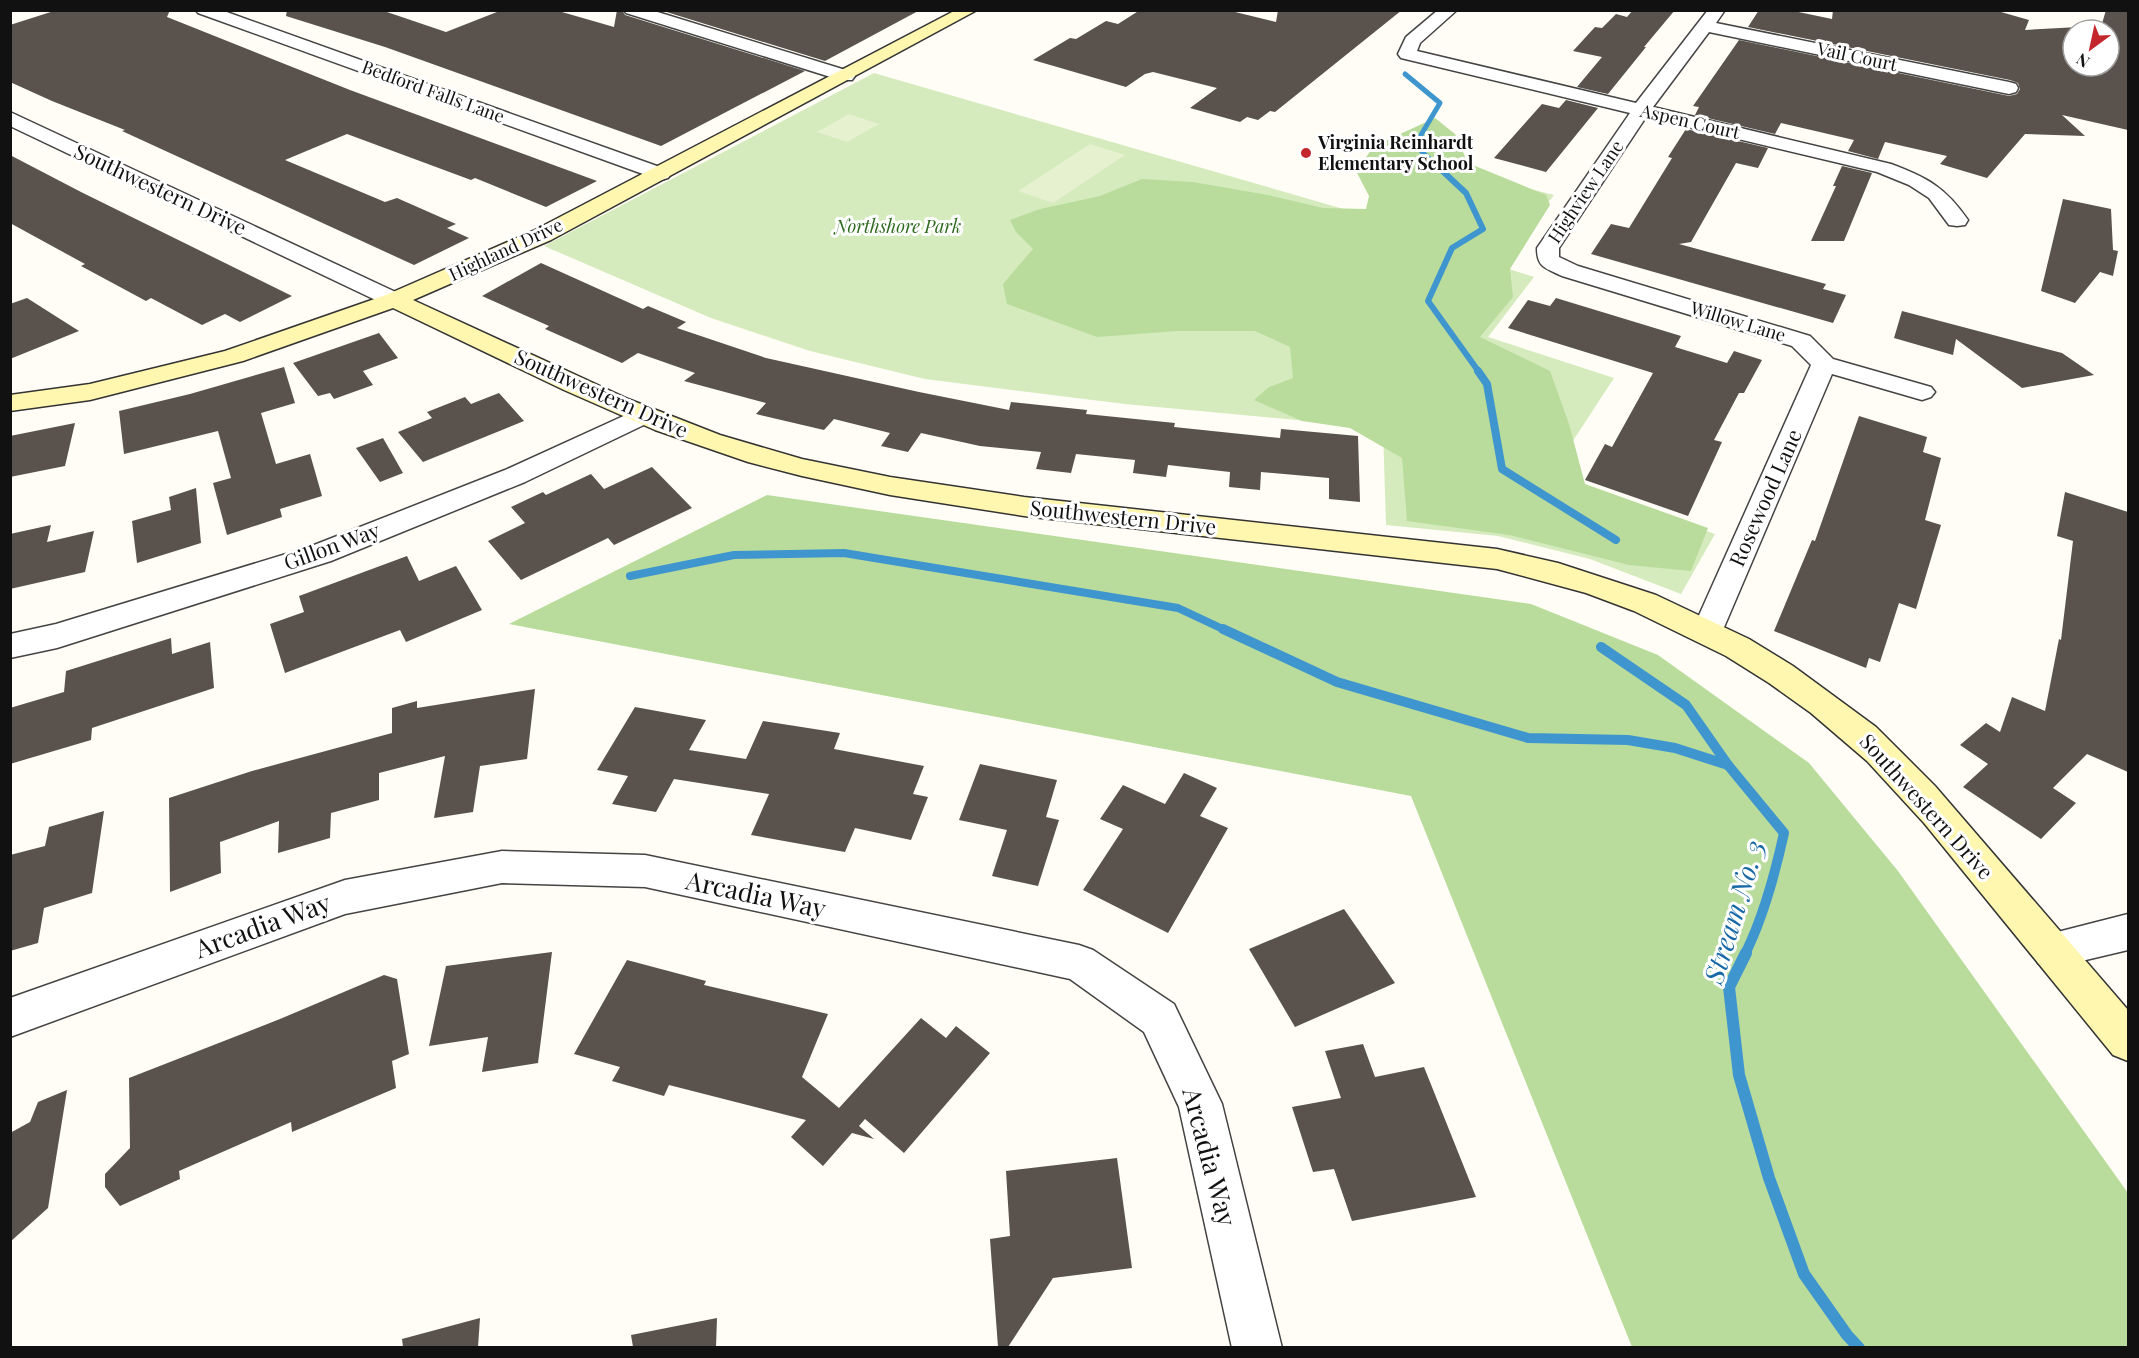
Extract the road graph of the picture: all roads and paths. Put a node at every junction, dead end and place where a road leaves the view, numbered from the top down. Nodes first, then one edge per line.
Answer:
1 (204, 10) edge
2 (632, 10) edge
3 (969, 10) edge
4 (1449, 10) edge
5 (1711, 18) edge
6 (846, 76) junction
7 (2009, 88) dead end
8 (1641, 110) junction
9 (10, 118) edge
10 (661, 174) junction
11 (1957, 220) dead end
12 (1548, 260) joint
13 (394, 300) junction
14 (1824, 364) junction
15 (1922, 392) dead end
16 (10, 403) edge
17 (641, 416) junction
18 (1708, 631) junction
19 (10, 646) edge
20 (2128, 932) edge
21 (2052, 950) junction
22 (10, 1018) edge
23 (2128, 1041) edge
24 (1257, 1347) edge

1 - 10 street, Bedford Falls Lane
2 - 6 street
3 - 6 street, Highland Drive
4 - 8 street, Aspen Court
5 - 7 street, Vail Court
5 - 8 street, Highview Lane
6 - 10 street, Highland Drive
8 - 11 street, Aspen Court
8 - 12 street, Highview Lane
9 - 13 street, Southwestern Drive
10 - 13 street, Highland Drive
12 - 14 street, Willow Lane
13 - 16 street, Highland Drive
13 - 17 street, Southwestern Drive
14 - 15 street
14 - 18 street, Rosewood Lane
17 - 18 street, Southwestern Drive
17 - 19 street, Gillon Way
18 - 21 street, Southwestern Drive
20 - 21 street
21 - 23 street, Southwestern Drive
22 - 24 street, Arcadia Way

